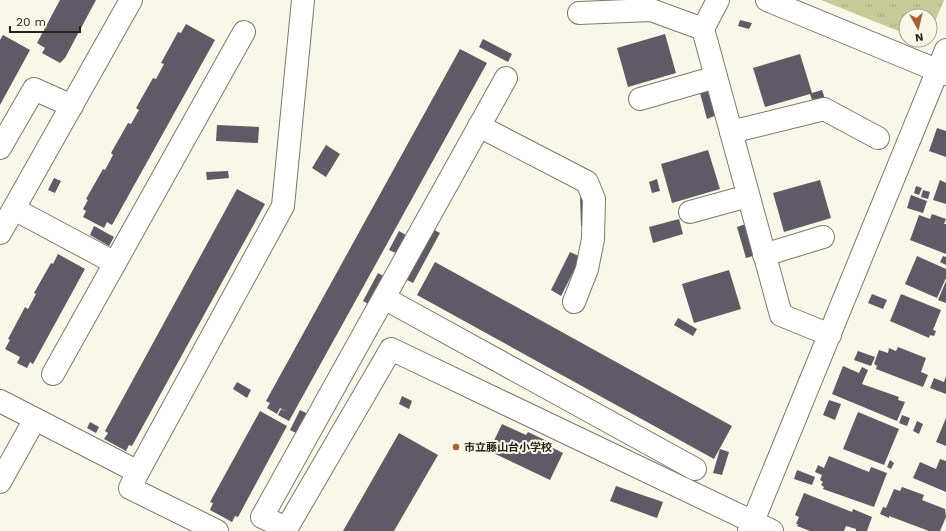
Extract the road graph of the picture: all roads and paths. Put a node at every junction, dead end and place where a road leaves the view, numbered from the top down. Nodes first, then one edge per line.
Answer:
1 (132, 0) edge
2 (303, 0) edge
3 (718, 0) edge
4 (767, 0) edge
5 (579, 13) dead end
6 (703, 30) junction
7 (244, 32) dead end
8 (946, 50) edge
9 (942, 73) edge
10 (716, 77) junction
11 (506, 78) dead end
12 (640, 99) dead end
13 (72, 106) junction
14 (479, 126) junction
15 (731, 132) junction
16 (878, 138) dead end
17 (0, 148) edge
18 (748, 196) junction
19 (14, 209) junction
20 (690, 212) dead end
21 (0, 233) edge
22 (823, 237) dead end
23 (764, 255) junction
24 (115, 263) junction
25 (384, 298) junction
26 (574, 302) dead end
27 (830, 334) junction
28 (53, 374) dead end
29 (0, 402) edge
30 (35, 419) junction
31 (631, 433) junction
32 (617, 458) junction
33 (695, 468) dead end
34 (134, 480) junction
35 (0, 482) edge
36 (751, 527) edge
37 (286, 529) edge
38 (217, 531) edge
39 (772, 531) edge

1 - 13 street
2 - 34 street
3 - 6 street
4 - 9 street
5 - 6 street
6 - 10 street
7 - 24 street
8 - 9 street
9 - 27 street
10 - 12 street
10 - 15 street
11 - 14 street
13 - 17 street
13 - 19 street
14 - 25 street
14 - 26 street
15 - 16 street
15 - 18 street
18 - 20 street
18 - 23 street
19 - 21 street
19 - 24 street
22 - 23 street
23 - 27 street
24 - 28 street
25 - 31 street
25 - 37 street
27 - 36 street
29 - 30 street
30 - 34 street
30 - 35 street
31 - 32 street
31 - 33 street
32 - 36 street
32 - 37 street
34 - 38 street
36 - 39 street

